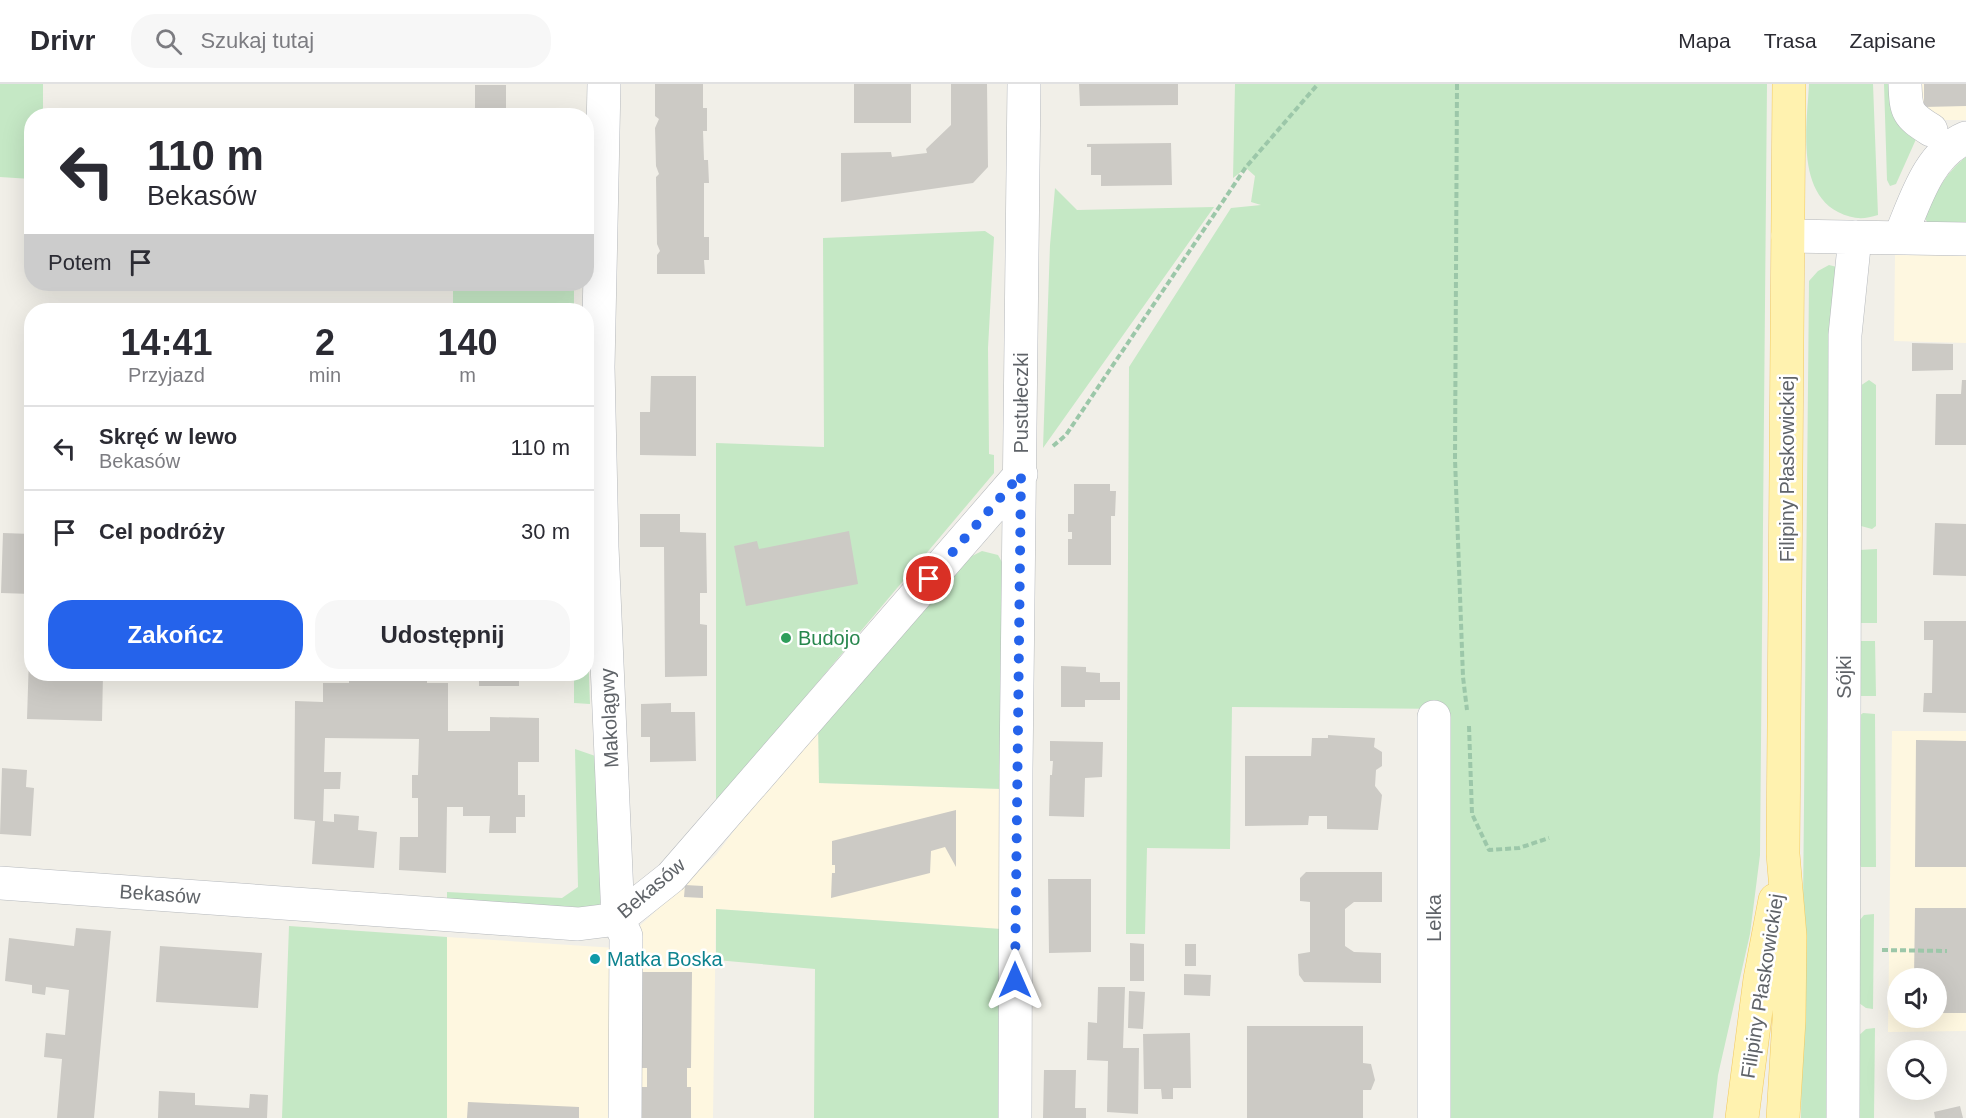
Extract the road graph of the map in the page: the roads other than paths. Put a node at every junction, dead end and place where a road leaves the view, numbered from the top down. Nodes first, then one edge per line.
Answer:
1 (604, 84) edge
2 (1024, 84) edge
3 (1789, 84) edge
4 (1905, 84) edge
5 (1931, 130) dead end
6 (1966, 138) edge
7 (1788, 236) junction
8 (1855, 237) junction
9 (1900, 237) junction
10 (1966, 239) edge
11 (1021, 474) junction
12 (1434, 717) dead end
13 (1784, 854) junction
14 (0, 883) edge
15 (618, 920) junction
16 (626, 1118) edge
17 (1016, 1118) edge
18 (1434, 1118) edge
19 (1742, 1118) edge
20 (1783, 1118) edge
21 (1843, 1118) edge

1 - 15 street, Makolągwy
2 - 11 street, Pustułeczki
3 - 7 main road, Filipiny Płaskowickiej
4 - 5 street
6 - 9 street
7 - 8 street
7 - 13 main road, Filipiny Płaskowickiej
8 - 9 street
8 - 21 street, Sójki
9 - 10 street
11 - 15 street, Bekasów
11 - 17 street, Pustułeczki
12 - 18 street, Lelka
13 - 19 main road, Filipiny Płaskowickiej
13 - 20 main road, Filipiny Płaskowickiej
14 - 15 street, Bekasów
15 - 16 street, Makolągwy

